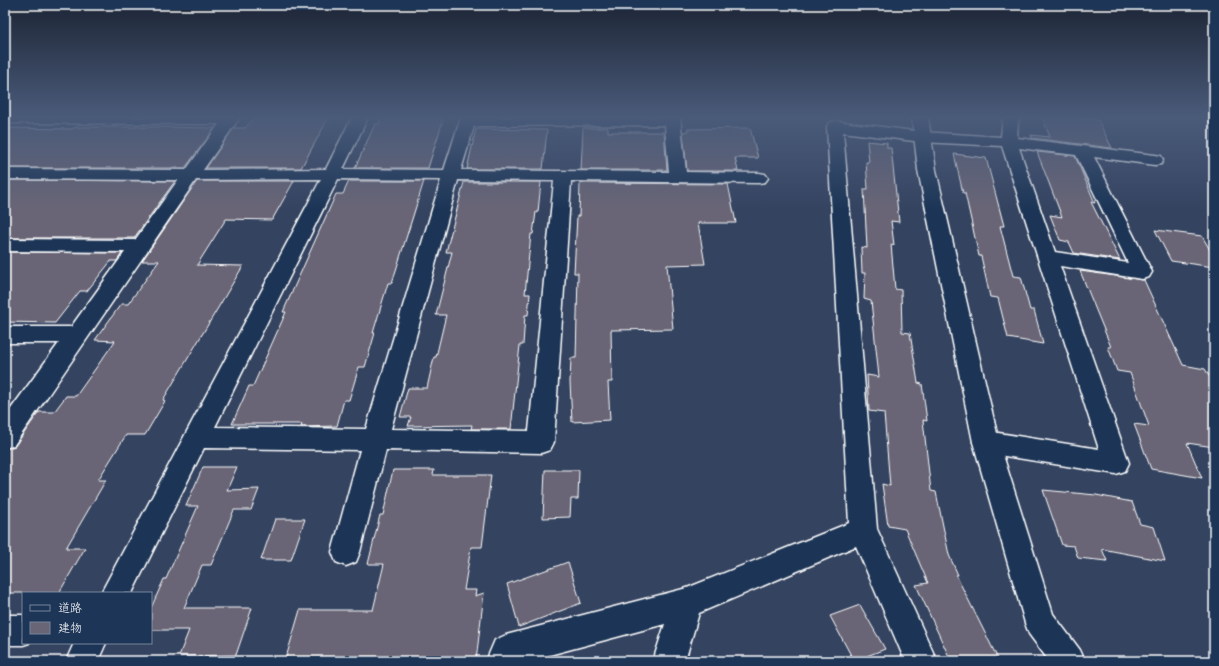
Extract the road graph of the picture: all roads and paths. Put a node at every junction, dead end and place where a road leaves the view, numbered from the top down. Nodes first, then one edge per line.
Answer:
1 (210, 148) edge
2 (345, 148) edge
3 (459, 148) edge
4 (675, 148) edge
5 (837, 148) edge
6 (924, 148) edge
7 (1011, 148) edge
8 (1064, 148) edge
9 (1082, 150) junction
10 (1155, 160) dead end
11 (5, 174) edge
12 (332, 174) junction
13 (451, 175) junction
14 (190, 176) junction
15 (563, 176) junction
16 (678, 177) junction
17 (759, 178) dead end
18 (5, 245) edge
19 (140, 246) junction
20 (1048, 257) junction
21 (5, 335) edge
22 (77, 335) junction
23 (5, 437) edge
24 (197, 437) junction
25 (376, 439) junction
26 (986, 442) junction
27 (863, 530) junction
28 (346, 552) dead end
29 (117, 592) edge
30 (687, 603) junction
31 (5, 630) edge
32 (22, 630) edge
33 (90, 644) edge
34 (82, 661) edge
35 (502, 661) edge
36 (669, 661) edge
37 (921, 661) edge
38 (1069, 661) edge

1 - 14 street
2 - 12 street
3 - 13 street
4 - 16 street
5 - 27 street
6 - 26 street
7 - 20 street
8 - 9 street
9 - 10 street
9 - 20 street
11 - 14 street
12 - 13 street
12 - 14 street
12 - 24 street
13 - 15 street
13 - 25 street
14 - 19 street
15 - 16 street
15 - 25 street
16 - 17 street
18 - 19 street
19 - 22 street
20 - 26 street
21 - 22 street
22 - 23 street
24 - 25 street
24 - 29 street
25 - 28 street
26 - 38 street
27 - 30 street
27 - 37 street
30 - 35 street
30 - 36 street
31 - 32 street
33 - 34 street

